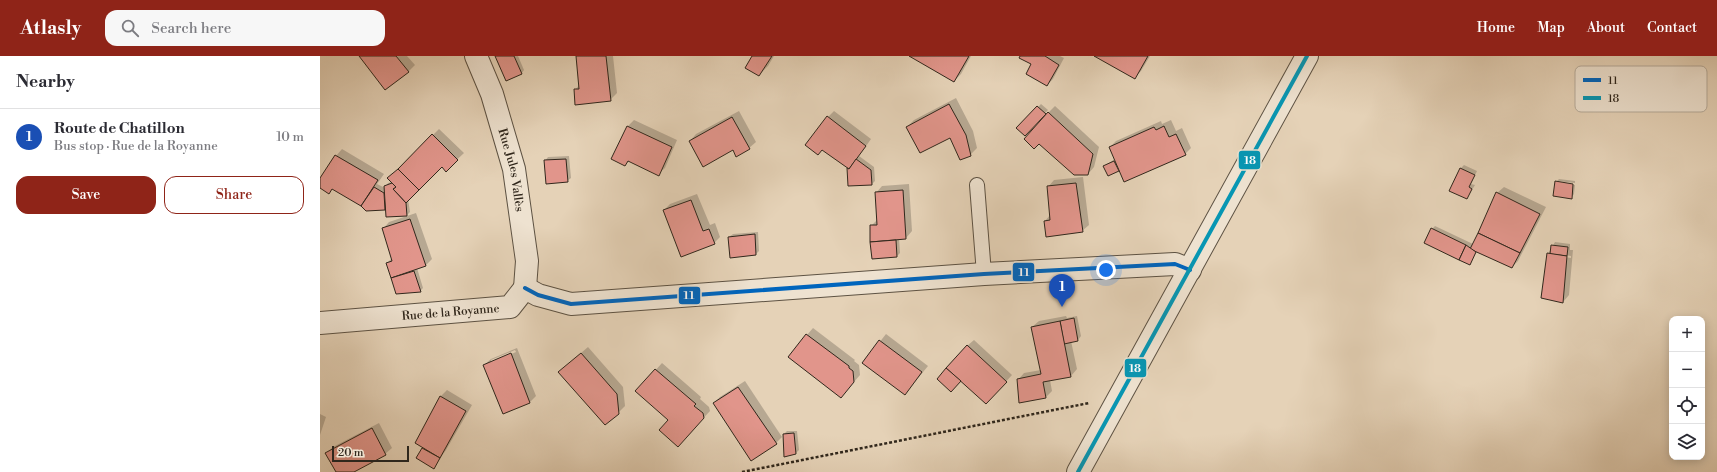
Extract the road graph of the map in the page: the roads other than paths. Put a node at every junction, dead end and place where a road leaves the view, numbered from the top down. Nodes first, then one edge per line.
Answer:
1 (476, 56) edge
2 (1307, 56) edge
3 (977, 185) dead end
4 (1190, 270) junction
5 (984, 274) junction
6 (525, 288) junction
7 (320, 323) edge
8 (1078, 472) edge

1 - 6 street, Rue Jules Vallès
2 - 4 street
3 - 5 lane
4 - 5 street
4 - 8 street
5 - 6 street
6 - 7 street, Rue de la Royanne

